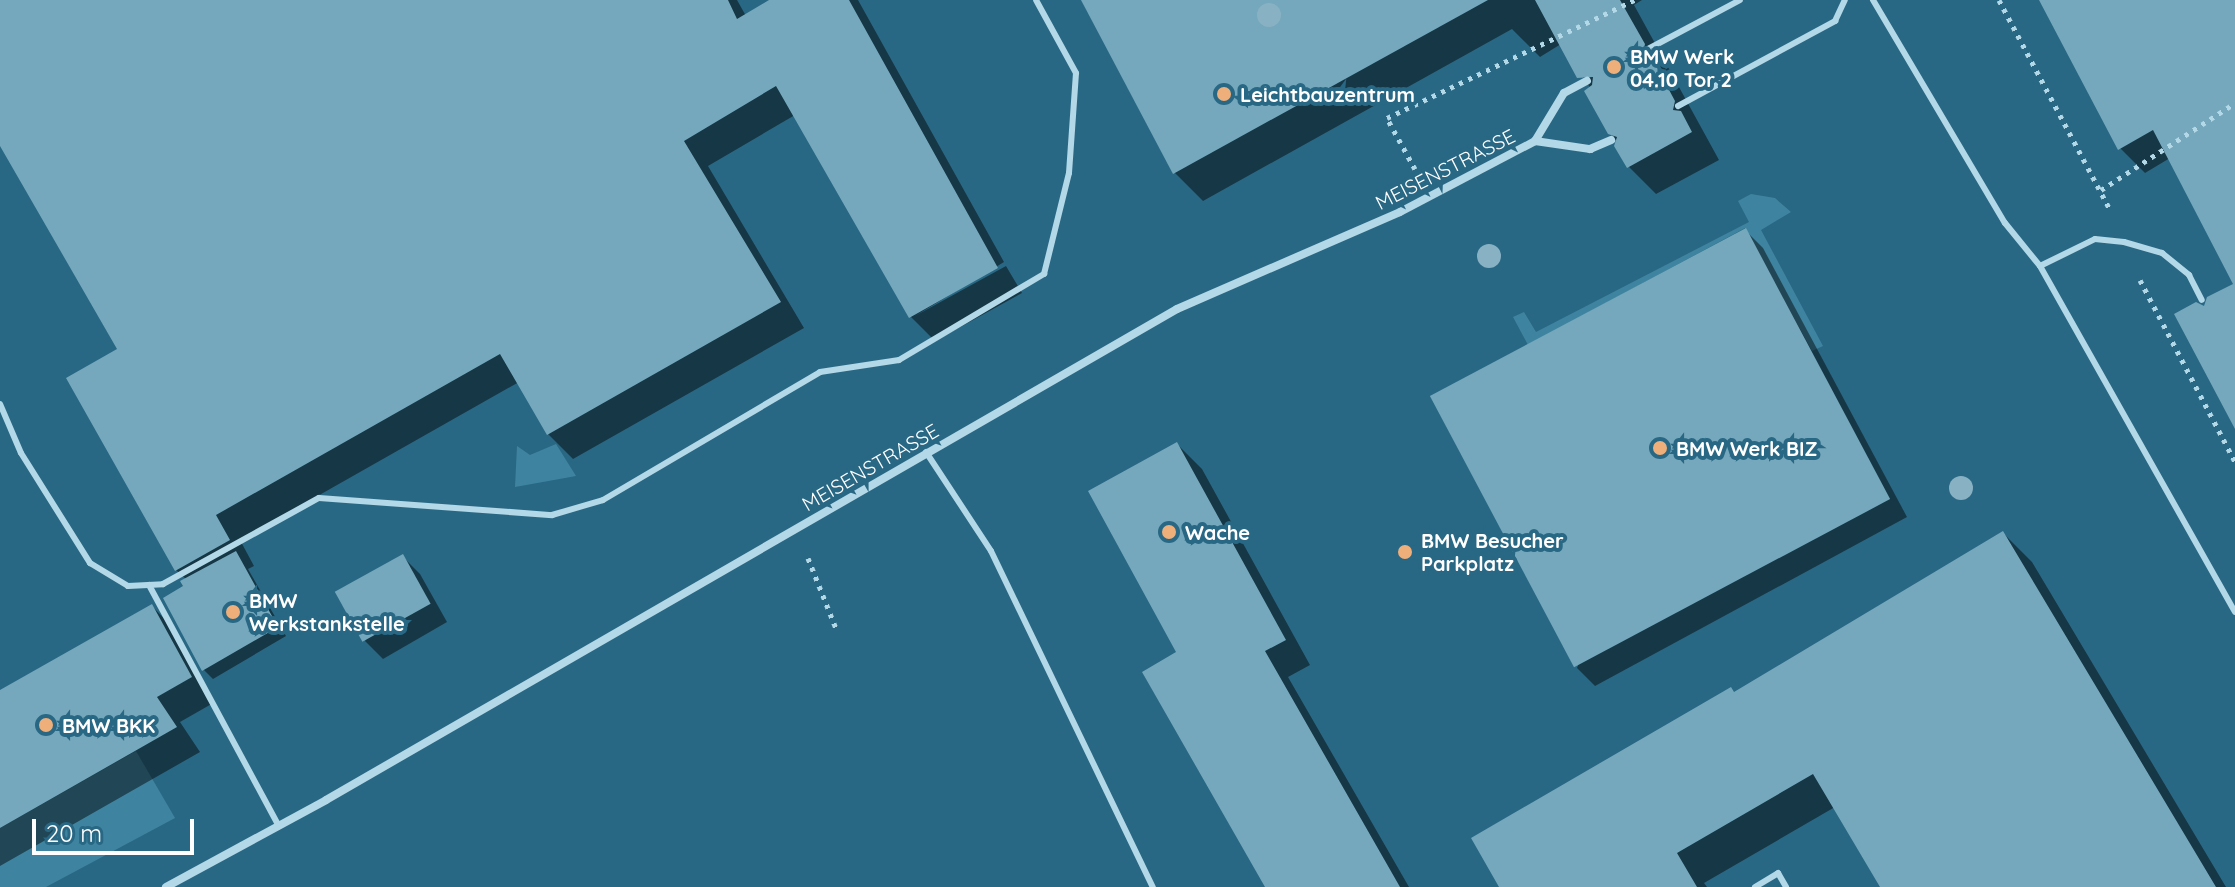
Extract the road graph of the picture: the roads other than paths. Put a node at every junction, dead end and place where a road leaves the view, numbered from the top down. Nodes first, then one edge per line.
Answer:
1 (1036, 0) edge
2 (1740, 0) edge
3 (1845, 0) edge
4 (1873, 0) edge
5 (1648, 49) dead end
6 (1587, 81) dead end
7 (1678, 106) dead end
8 (1611, 140) dead end
9 (1535, 141) junction
10 (2040, 266) junction
11 (2202, 300) dead end
12 (0, 404) edge
13 (926, 452) junction
14 (149, 585) junction
15 (2235, 612) edge
16 (279, 826) junction
17 (166, 887) edge
18 (1153, 887) edge
19 (1755, 887) edge
20 (1786, 887) edge

1 - 14 lane
2 - 5 lane
3 - 7 lane
4 - 10 lane
6 - 9 street
8 - 9 street, MEISENSTRASSE
9 - 13 street, MEISENSTRASSE
10 - 11 lane
10 - 15 lane
12 - 14 lane
13 - 16 street, MEISENSTRASSE
13 - 18 lane
14 - 16 lane
16 - 17 street, MEISENSTRASSE
19 - 20 lane

